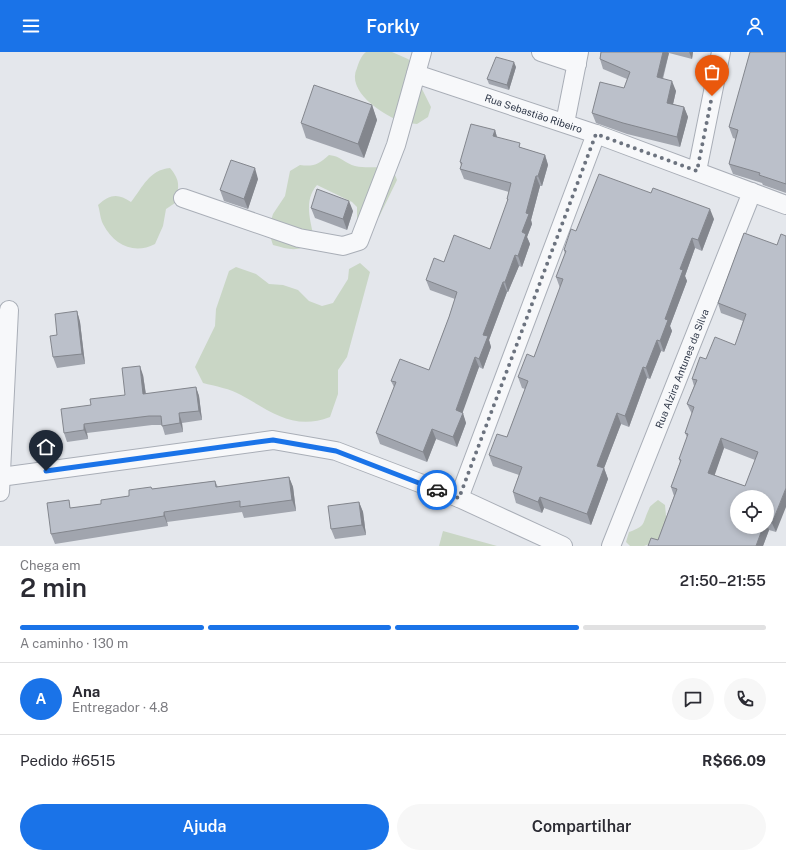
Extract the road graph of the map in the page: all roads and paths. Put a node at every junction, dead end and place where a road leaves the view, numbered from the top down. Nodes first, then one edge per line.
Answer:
1 (422, 52) edge
2 (541, 52) edge
3 (721, 52) edge
4 (578, 58) edge
5 (416, 74) junction
6 (564, 123) junction
7 (596, 134) junction
8 (697, 171) junction
9 (752, 192) junction
10 (183, 198) dead end
11 (786, 205) edge
12 (9, 310) dead end
13 (0, 482) edge
14 (459, 498) junction
15 (563, 546) edge
16 (611, 546) edge

1 - 5 street
2 - 4 street
3 - 8 street
4 - 6 street
5 - 6 street, Rua Sebastião Ribeiro
5 - 10 street
6 - 7 street, Rua Sebastião Ribeiro
7 - 8 street, Rua Sebastião Ribeiro
7 - 14 street
8 - 9 street, Rua Sebastião Ribeiro
9 - 11 street, Rua Sebastião Ribeiro
9 - 16 street, Rua Alzira Antunes da Silva
12 - 13 street
13 - 14 street
14 - 15 street

